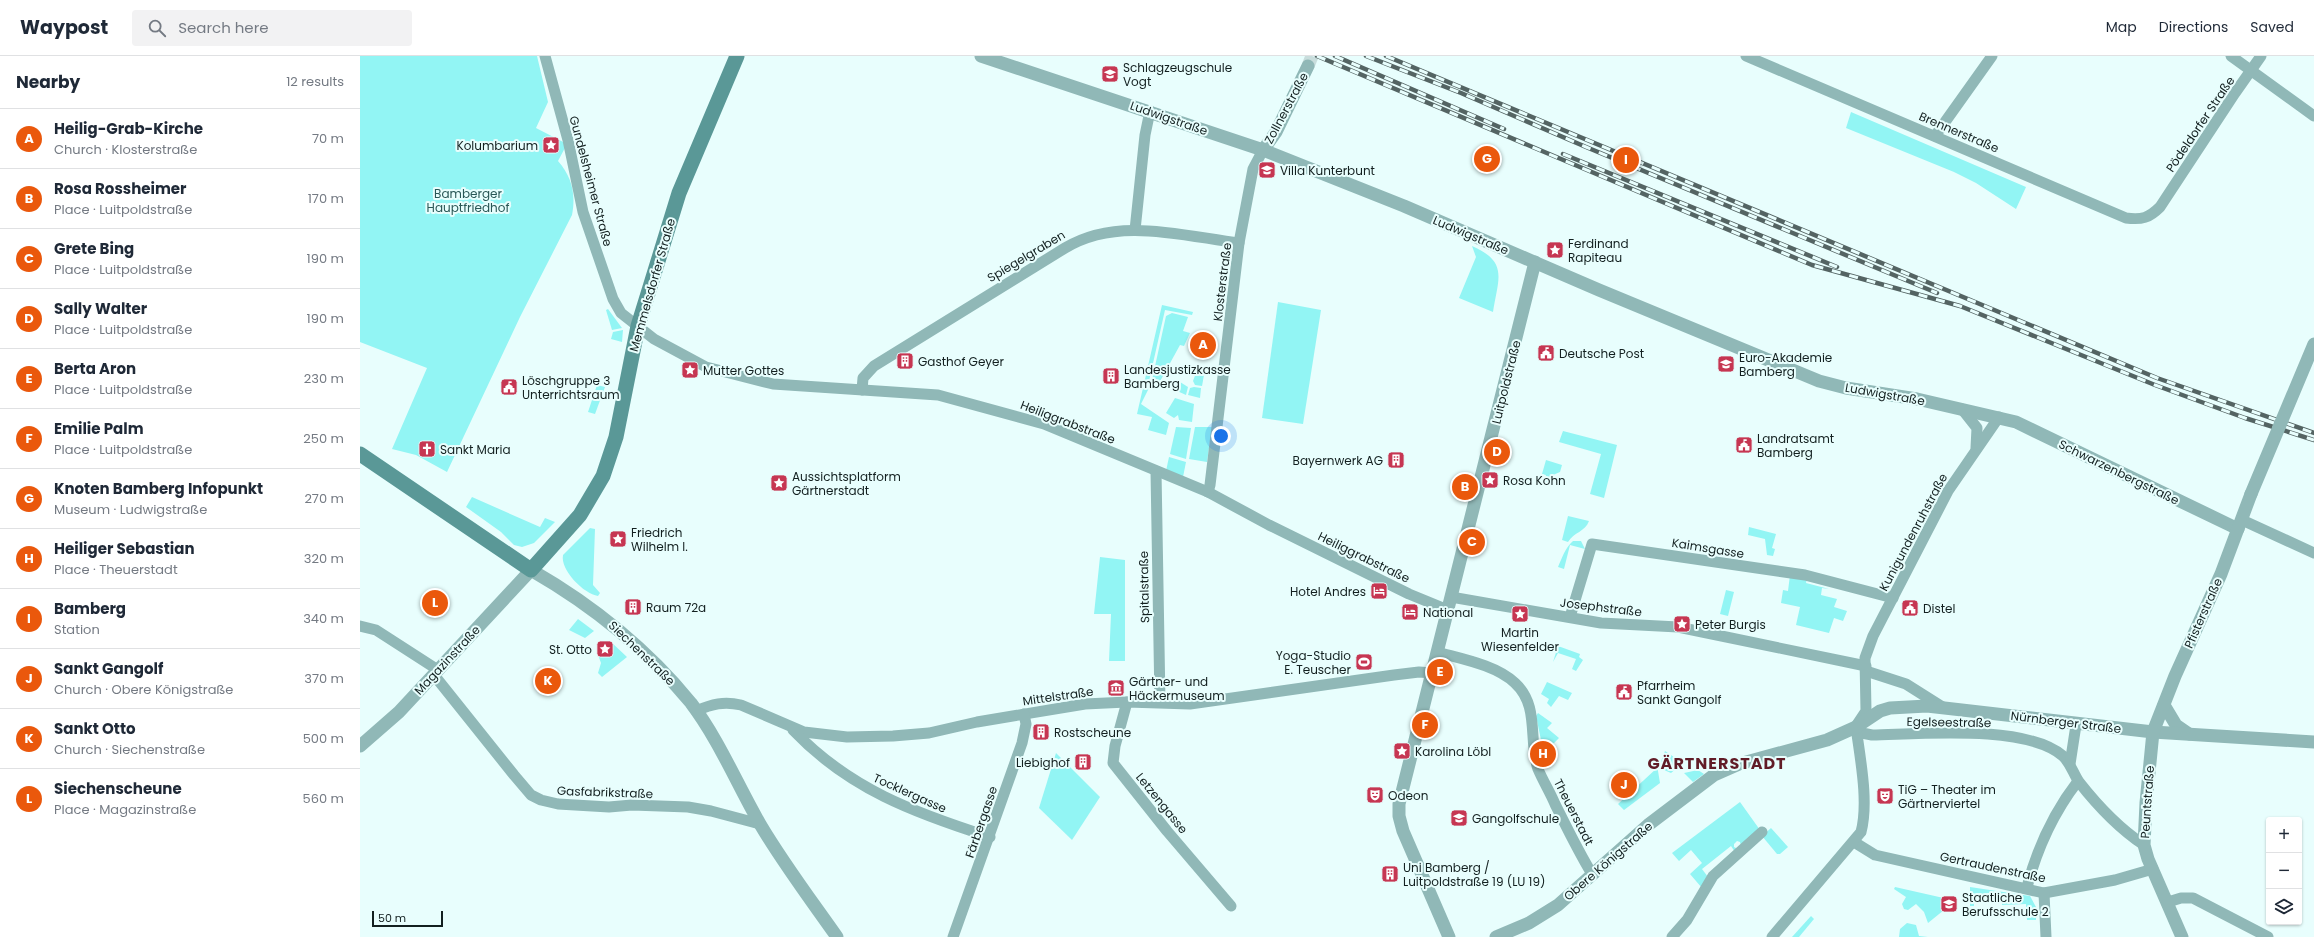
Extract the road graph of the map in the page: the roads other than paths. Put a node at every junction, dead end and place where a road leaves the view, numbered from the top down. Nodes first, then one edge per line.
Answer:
1 (545, 56) edge
2 (737, 56) edge
3 (981, 56) edge
4 (1746, 56) edge
5 (1992, 56) edge
6 (2231, 56) edge
7 (2261, 56) edge
8 (1308, 66) tunnel mouth
9 (2251, 71) junction
10 (1150, 111) junction
11 (2314, 116) edge
12 (1935, 136) junction
13 (1263, 150) junction
14 (2160, 207) joint
15 (1135, 230) junction
16 (1239, 243) junction
17 (1535, 262) junction
18 (638, 326) junction
19 (2314, 344) edge
20 (862, 390) junction
21 (1962, 409) junction
22 (1999, 417) junction
23 (1976, 448) junction
24 (360, 454) edge
25 (1156, 471) junction
26 (1208, 492) junction
27 (2240, 525) junction
28 (2314, 553) edge
29 (531, 570) junction
30 (1893, 598) junction
31 (1449, 604) junction
32 (1570, 617) junction
33 (360, 626) edge
34 (1437, 652) junction
35 (1866, 668) junction
36 (436, 672) junction
37 (1432, 673) junction
38 (1127, 702) junction
39 (1160, 702) junction
40 (2164, 705) junction
41 (1944, 708) junction
42 (696, 711) junction
43 (1024, 714) junction
44 (2076, 725) junction
45 (1856, 727) junction
46 (791, 728) junction
47 (2153, 732) junction
48 (2189, 734) junction
49 (2314, 742) edge
50 (360, 746) edge
51 (2070, 764) junction
52 (2078, 781) junction
53 (760, 824) junction
54 (1762, 832) dead end
55 (990, 836) junction
56 (1854, 842) junction
57 (2144, 845) junction
58 (2153, 870) junction
59 (1592, 874) junction
60 (2027, 887) junction
61 (2044, 893) junction
62 (2168, 902) junction
63 (1231, 906) dead end
64 (837, 937) edge
65 (953, 937) edge
66 (1449, 937) edge
67 (1496, 937) edge
68 (1672, 937) edge
69 (1772, 937) edge
70 (2046, 937) edge
71 (2182, 937) edge
72 (2268, 937) edge

1 - 18 street, Gundelsheimer Straße
2 - 18 main road, Memmelsdorfer Straße
3 - 10 street, Ludwigstraße
4 - 12 street, Brennerstraße
5 - 12 street
6 - 9 street
7 - 9 street, Pödeldorfer Straße
8 - 13 street, Zollnerstraße
9 - 11 street
9 - 14 street, Pödeldorfer Straße
10 - 13 street, Ludwigstraße
10 - 15 street
12 - 14 street, Brennerstraße
13 - 16 street, Klosterstraße
13 - 17 street, Ludwigstraße
15 - 16 street, Spiegelgraben
15 - 20 street, Spiegelgraben
16 - 26 street, Klosterstraße
17 - 21 street, Ludwigstraße
17 - 31 street, Luitpoldstraße
18 - 20 street, Heiliggrabstraße
18 - 29 main road, Memmelsdorfer Straße
19 - 27 street, Pfisterstraße, bridge
20 - 25 street, Heiliggrabstraße
21 - 22 street, Ludwigstraße
21 - 23 street
22 - 23 street, Kunigundenruhstraße
22 - 27 street, Schwarzenbergstraße
23 - 30 street, Kunigundenruhstraße
24 - 29 main road, Siechenstraße
25 - 26 street, Heiliggrabstraße
25 - 39 street, Spitalstraße
26 - 31 street, Heiliggrabstraße
27 - 28 street, Schwarzenbergstraße
27 - 40 street, Pfisterstraße
29 - 36 street, Magazinstraße
29 - 42 street, Siechenstraße
30 - 32 street, Kaimsgasse
30 - 35 street, Kunigundenruhstraße
31 - 32 street, Josephstraße
31 - 34 street, Luitpoldstraße
32 - 35 street, Josephstraße
33 - 36 street, Gasfabrikstraße
34 - 37 street, Luitpoldstraße
34 - 59 street, Theuerstadt
35 - 41 street, Nürnberger Straße
35 - 45 street, Kunigundenruhstraße
36 - 50 street, Magazinstraße
36 - 53 street, Gasfabrikstraße
37 - 39 street, Mittelstraße
37 - 66 street, Luitpoldstraße
38 - 39 street, Mittelstraße
38 - 43 street, Mittelstraße
38 - 63 street, Letzengasse
40 - 47 street, Pfisterstraße
40 - 48 street
41 - 44 street, Nürnberger Straße
41 - 45 street, Nürnberger Straße
42 - 46 street, Mittelstraße
42 - 53 street, Siechenstraße
43 - 46 street, Mittelstraße
43 - 55 street, Färbergasse
44 - 47 street, Nürnberger Straße
44 - 51 street
45 - 51 street, Egelseestraße
45 - 56 street
45 - 59 street, Obere Königstraße
46 - 55 street, Tocklergasse
47 - 48 street, Nürnberger Straße
47 - 57 street, Peuntstraße
48 - 49 street, Nürnberger Straße
51 - 52 street, Egelseestraße
52 - 57 street, Egelseestraße
52 - 60 street
53 - 64 street, Siechenstraße
54 - 68 street
55 - 65 street, Färbergasse
56 - 60 street, Gertraudenstraße
56 - 69 street
57 - 58 street, Peuntstraße
58 - 61 street, Gertraudenstraße
58 - 62 street, Peuntstraße
59 - 67 street, Obere Königstraße
60 - 61 street, Gertraudenstraße
61 - 70 street
62 - 71 street, Peuntstraße
62 - 72 street

